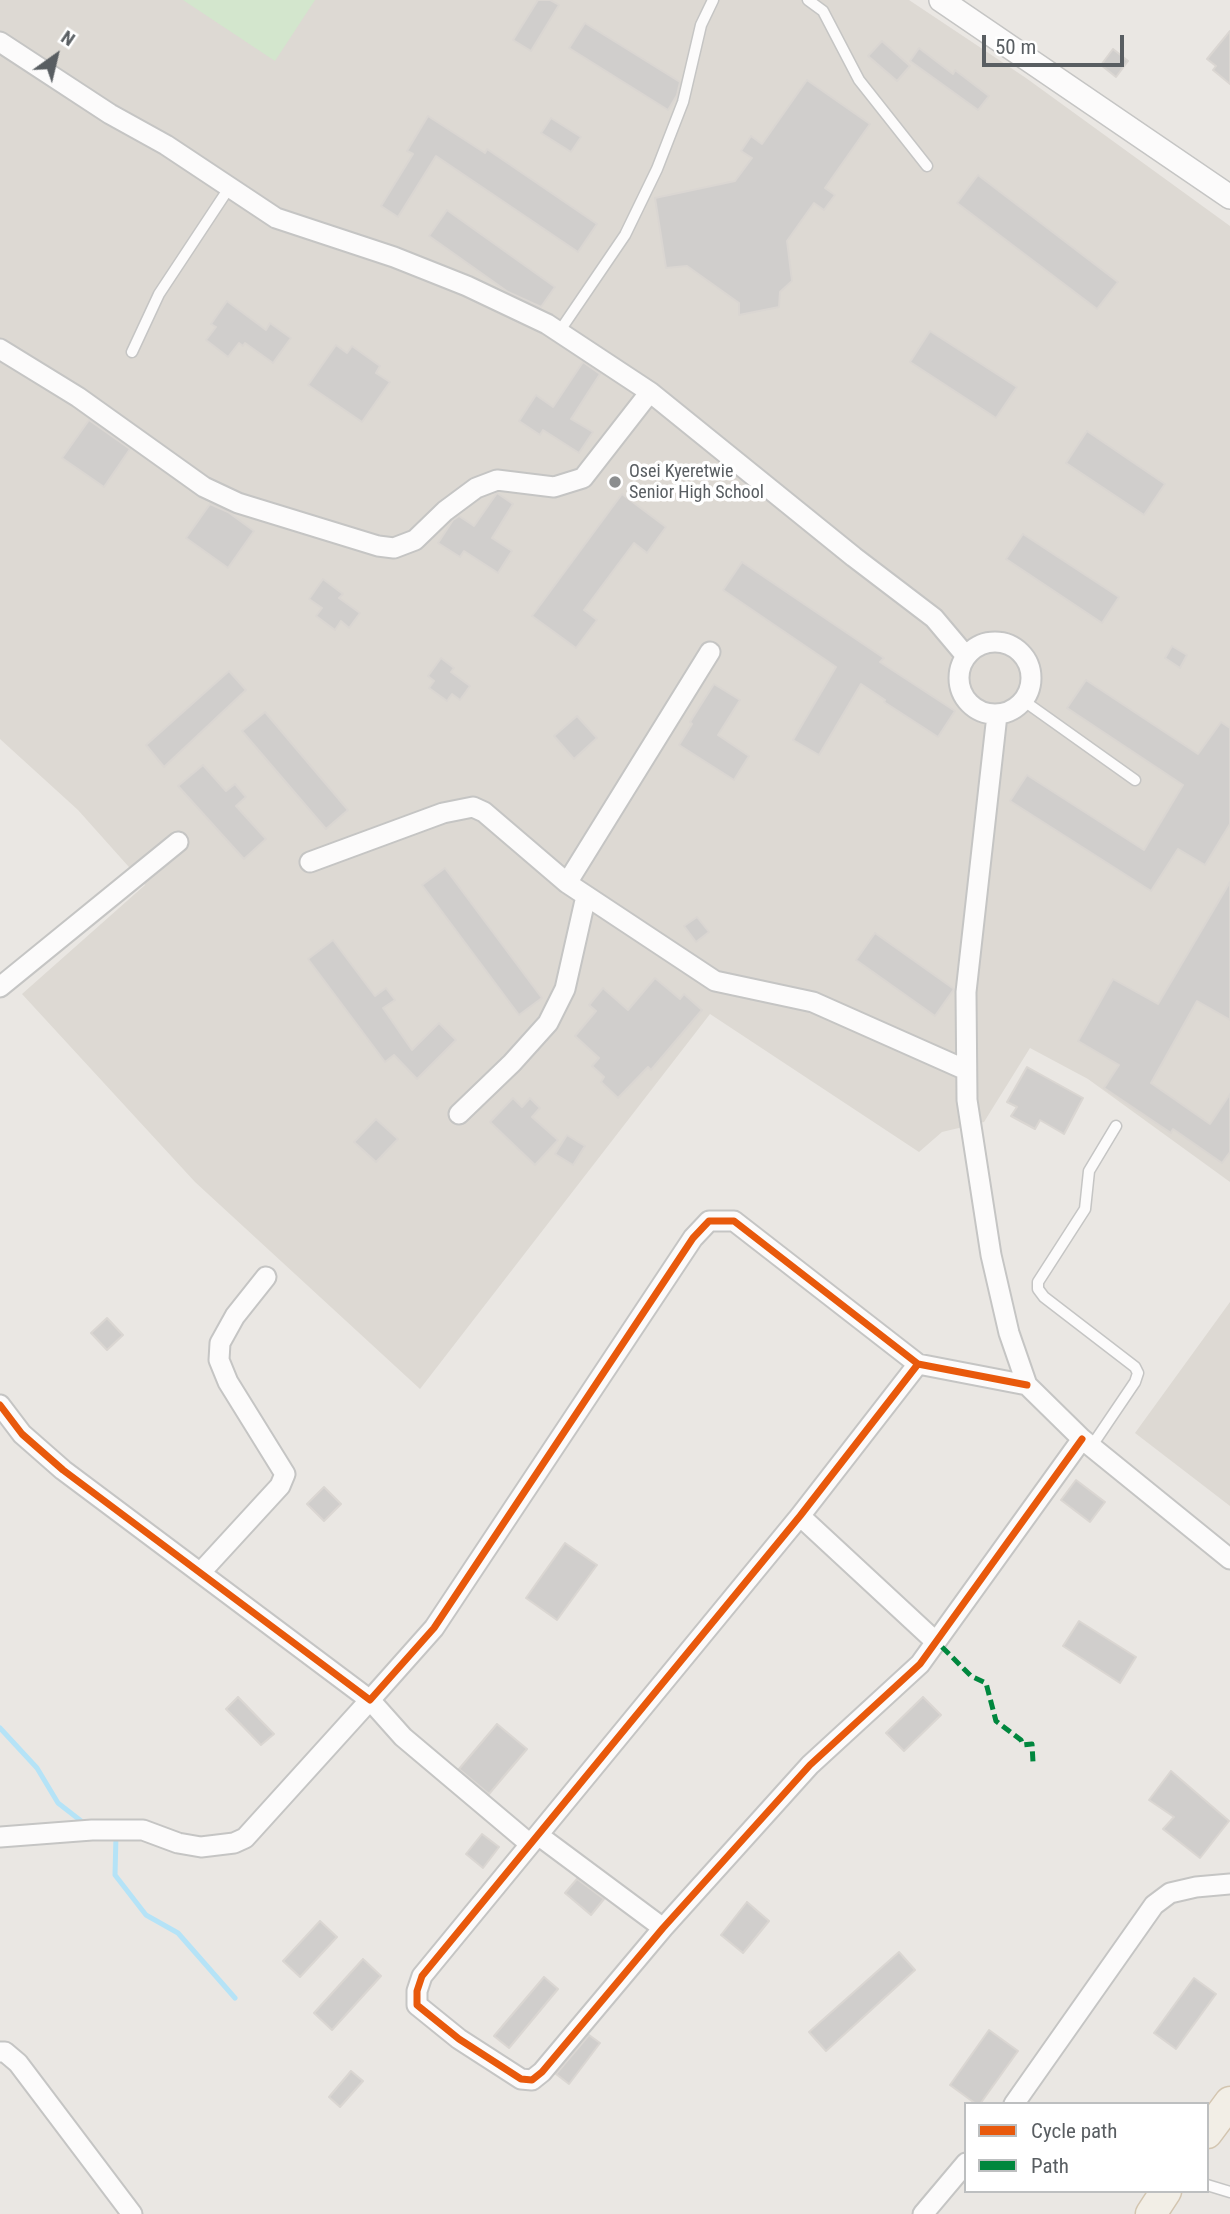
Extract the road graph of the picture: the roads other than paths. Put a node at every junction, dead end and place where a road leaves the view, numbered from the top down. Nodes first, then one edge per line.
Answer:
1 (713, 0) edge
2 (808, 0) edge
3 (941, 0) edge
4 (0, 42) edge
5 (927, 166) dead end
6 (229, 188) junction
7 (1230, 197) edge
8 (559, 332) junction
9 (0, 349) edge
10 (132, 352) dead end
11 (650, 392) junction
12 (710, 652) dead end
13 (966, 656) junction
14 (1024, 701) junction
15 (997, 715) junction
16 (1135, 780) dead end
17 (178, 842) dead end
18 (310, 862) dead end
19 (567, 883) junction
20 (586, 896) junction
21 (0, 987) edge
22 (967, 1070) junction
23 (459, 1114) dead end
24 (1116, 1126) dead end
25 (266, 1277) dead end
26 (918, 1364) junction
27 (1027, 1385) junction
28 (0, 1405) edge
29 (0, 1432) edge
30 (22, 1434) junction
31 (1086, 1443) junction
32 (800, 1516) junction
33 (1230, 1559) edge
34 (201, 1572) junction
35 (936, 1642) junction
36 (370, 1700) junction
37 (0, 1837) edge
38 (534, 1840) junction
39 (1230, 1884) edge
40 (663, 1928) junction
41 (0, 2052) edge
42 (1015, 2102) edge
43 (1230, 2102) edge
44 (1209, 2130) edge
45 (964, 2165) edge
46 (1209, 2186) edge
47 (1230, 2192) edge
48 (1165, 2193) edge
49 (132, 2214) edge
50 (923, 2214) edge
51 (1151, 2214) edge

1 - 8 lane
2 - 5 lane
3 - 7 street
4 - 6 street
6 - 8 street
6 - 10 lane
8 - 11 street
9 - 11 street
11 - 13 street
12 - 19 street
13 - 14 street
13 - 15 street
14 - 15 street
14 - 16 lane
15 - 22 street
17 - 21 street
18 - 19 street
19 - 20 street
20 - 22 street
20 - 23 street
22 - 27 street
24 - 31 lane
25 - 34 street
26 - 27 street
26 - 32 street
26 - 36 street
27 - 31 street
28 - 30 street
29 - 30 street
30 - 34 street
31 - 33 street
31 - 35 street
32 - 35 street
32 - 38 street
34 - 36 street
35 - 40 street
36 - 37 street
36 - 38 street
38 - 40 street
38 - 40 street
39 - 42 street
41 - 49 street
43 - 44 main road
45 - 50 street
46 - 47 lane
48 - 51 main road

